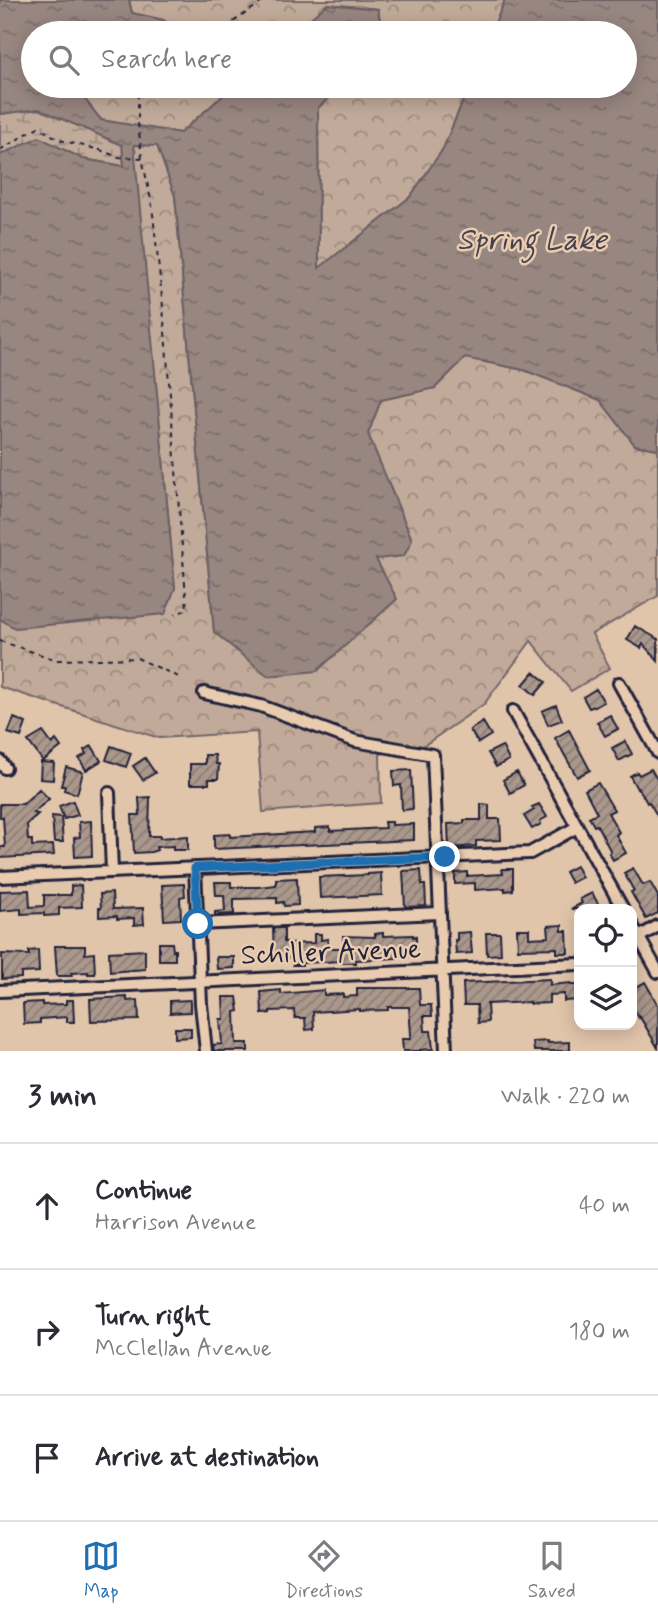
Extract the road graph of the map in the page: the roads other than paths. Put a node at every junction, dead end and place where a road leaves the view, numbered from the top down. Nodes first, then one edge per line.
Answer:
1 (620, 683) dead end
2 (204, 693) dead end
3 (513, 711) dead end
4 (658, 753) edge
5 (108, 793) dead end
6 (577, 827) junction
7 (436, 857) junction
8 (195, 868) junction
9 (112, 872) junction
10 (0, 877) edge
11 (620, 904) edge
12 (439, 914) junction
13 (198, 924) junction
14 (658, 926) edge
15 (637, 938) edge
16 (637, 942) edge
17 (574, 964) edge
18 (442, 971) junction
19 (658, 972) edge
20 (200, 981) junction
21 (0, 991) edge
22 (206, 1051) edge
23 (446, 1051) edge

1 - 4 street
2 - 7 street
3 - 6 street
5 - 9 street
6 - 7 street
6 - 11 street
7 - 8 street
7 - 12 street
8 - 9 street
8 - 13 street
9 - 10 street
12 - 13 street
12 - 18 street
13 - 20 street
14 - 15 street
16 - 19 street
17 - 18 street, Schiller Avenue
18 - 20 street, Schiller Avenue
18 - 23 street
20 - 21 street, Schiller Avenue
20 - 22 street

